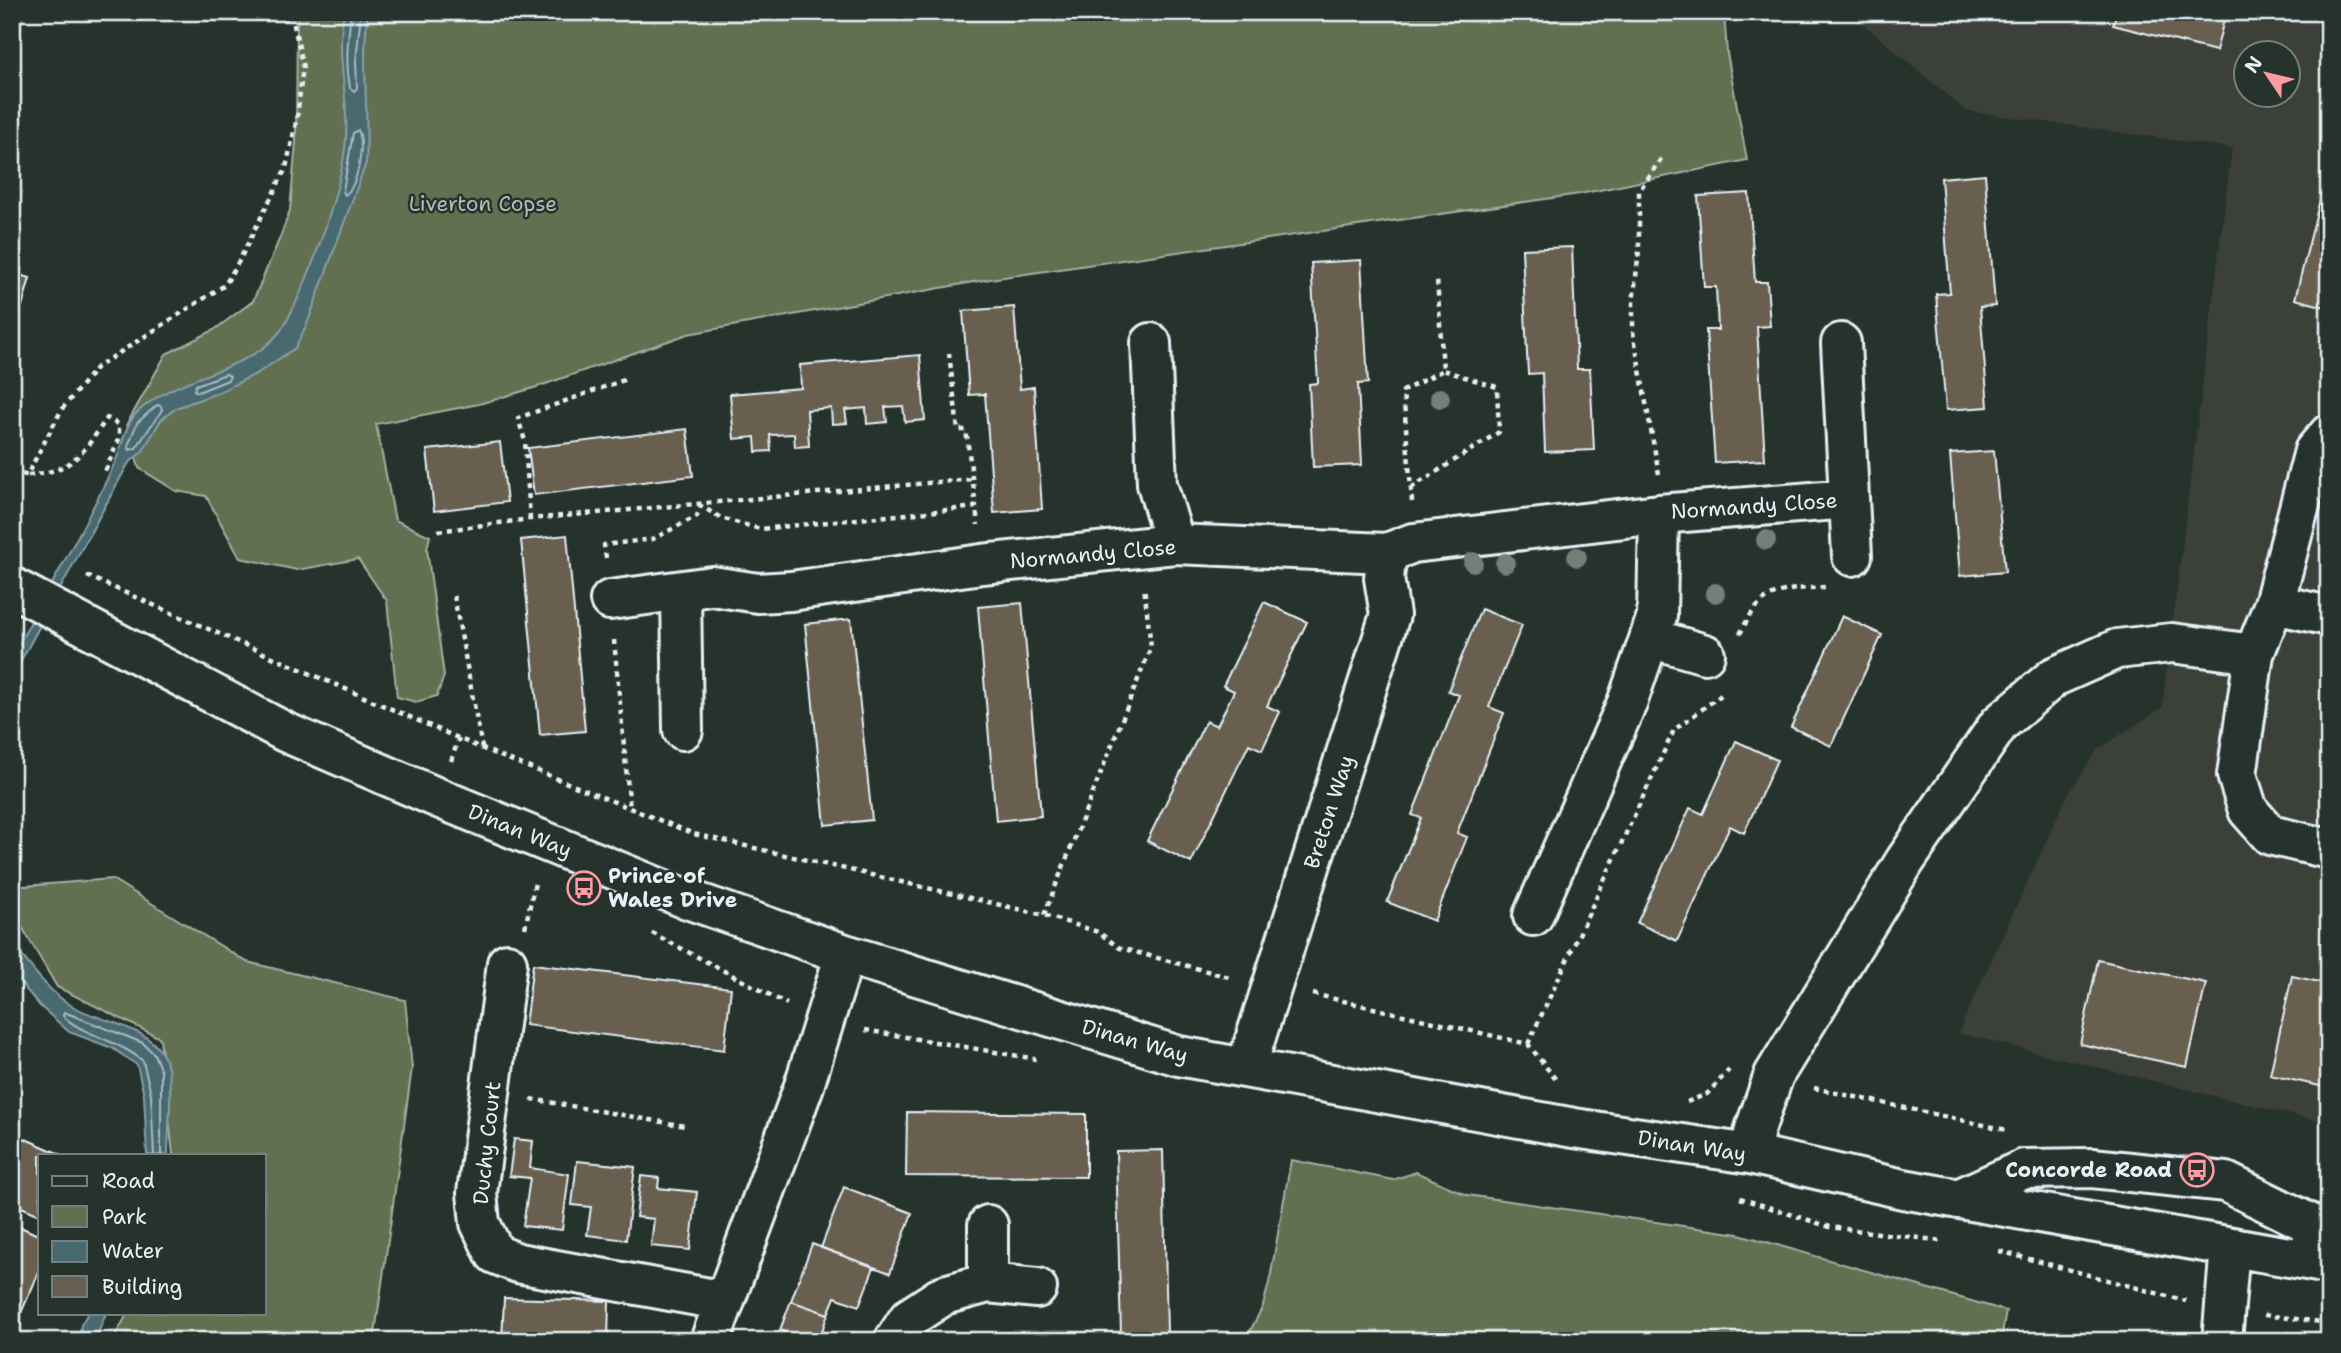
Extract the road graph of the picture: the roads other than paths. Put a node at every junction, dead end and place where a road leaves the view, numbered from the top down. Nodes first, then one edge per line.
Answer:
1 (1152, 343) dead end
2 (1841, 344) dead end
3 (2329, 434) edge
4 (1849, 499) junction
5 (1662, 513) junction
6 (1158, 547) junction
7 (1400, 548) junction
8 (1841, 565) road end
9 (12, 587) edge
10 (681, 591) junction
11 (610, 600) dead end
12 (2274, 604) junction
13 (2329, 616) edge
14 (1650, 638) junction
15 (1705, 654) dead end
16 (2254, 654) junction
17 (683, 730) dead end
18 (2329, 849) edge
19 (1533, 916) dead end
20 (845, 954) junction
21 (507, 963) dead end
22 (1246, 1068) junction
23 (1750, 1154) junction
24 (1958, 1199) junction
25 (988, 1225) dead end
26 (2230, 1247) junction
27 (2325, 1264) edge
28 (988, 1283) junction
29 (1037, 1288) dead end
30 (725, 1301) junction
31 (2224, 1325) edge
32 (710, 1341) edge
33 (894, 1341) edge

1 - 6 street
2 - 4 street, Normandy Close
3 - 12 street
4 - 5 street, Normandy Close
4 - 8 street, Normandy Close
5 - 7 street, Normandy Close
5 - 14 street, Normandy Close
6 - 7 street, Normandy Close
6 - 10 street, Normandy Close
7 - 22 street, Breton Way
9 - 20 street, Dinan Way
10 - 11 street, Normandy Close
10 - 17 street
12 - 13 street
12 - 16 street
14 - 15 street
14 - 19 street, Normandy Close
16 - 18 street
16 - 23 street
20 - 22 street, Dinan Way
20 - 30 street
21 - 30 street, Duchy Court
22 - 23 street, Dinan Way
23 - 24 street, Dinan Way
24 - 26 street, Dinan Way
24 - 27 street
25 - 28 street
26 - 27 street, Dinan Way
26 - 31 street
28 - 29 street
28 - 33 street
30 - 32 street

